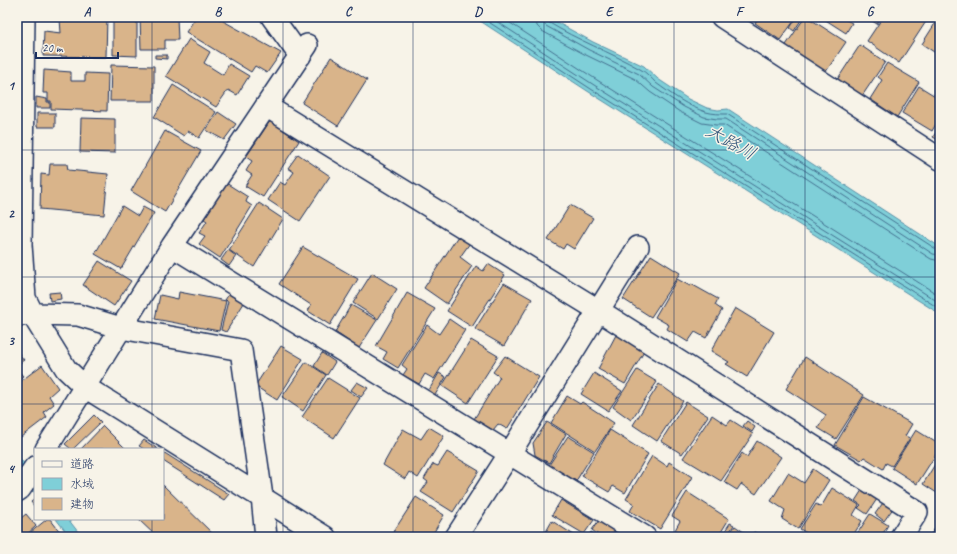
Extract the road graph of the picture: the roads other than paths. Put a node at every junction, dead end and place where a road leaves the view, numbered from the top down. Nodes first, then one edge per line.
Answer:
1 (24, 17) edge
2 (272, 17) edge
3 (722, 17) edge
4 (266, 106) junction
5 (940, 159) edge
6 (172, 246) junction
7 (638, 247) dead end
8 (598, 310) junction
9 (25, 314) edge
10 (121, 328) junction
11 (85, 387) junction
12 (47, 448) edge
13 (510, 453) junction
14 (34, 468) edge
15 (17, 491) edge
16 (262, 497) junction
17 (266, 537) edge
18 (325, 537) edge
19 (456, 537) edge
20 (645, 537) edge
21 (901, 537) edge

1 - 9 street
2 - 4 street
3 - 5 street
4 - 6 street
4 - 8 street
6 - 10 street
6 - 13 street
7 - 8 street
8 - 13 street
8 - 21 street
9 - 10 street
9 - 11 street
10 - 11 street
10 - 16 street
11 - 12 street
11 - 16 street
13 - 19 street
13 - 20 street
14 - 15 street
16 - 17 street
16 - 18 street

